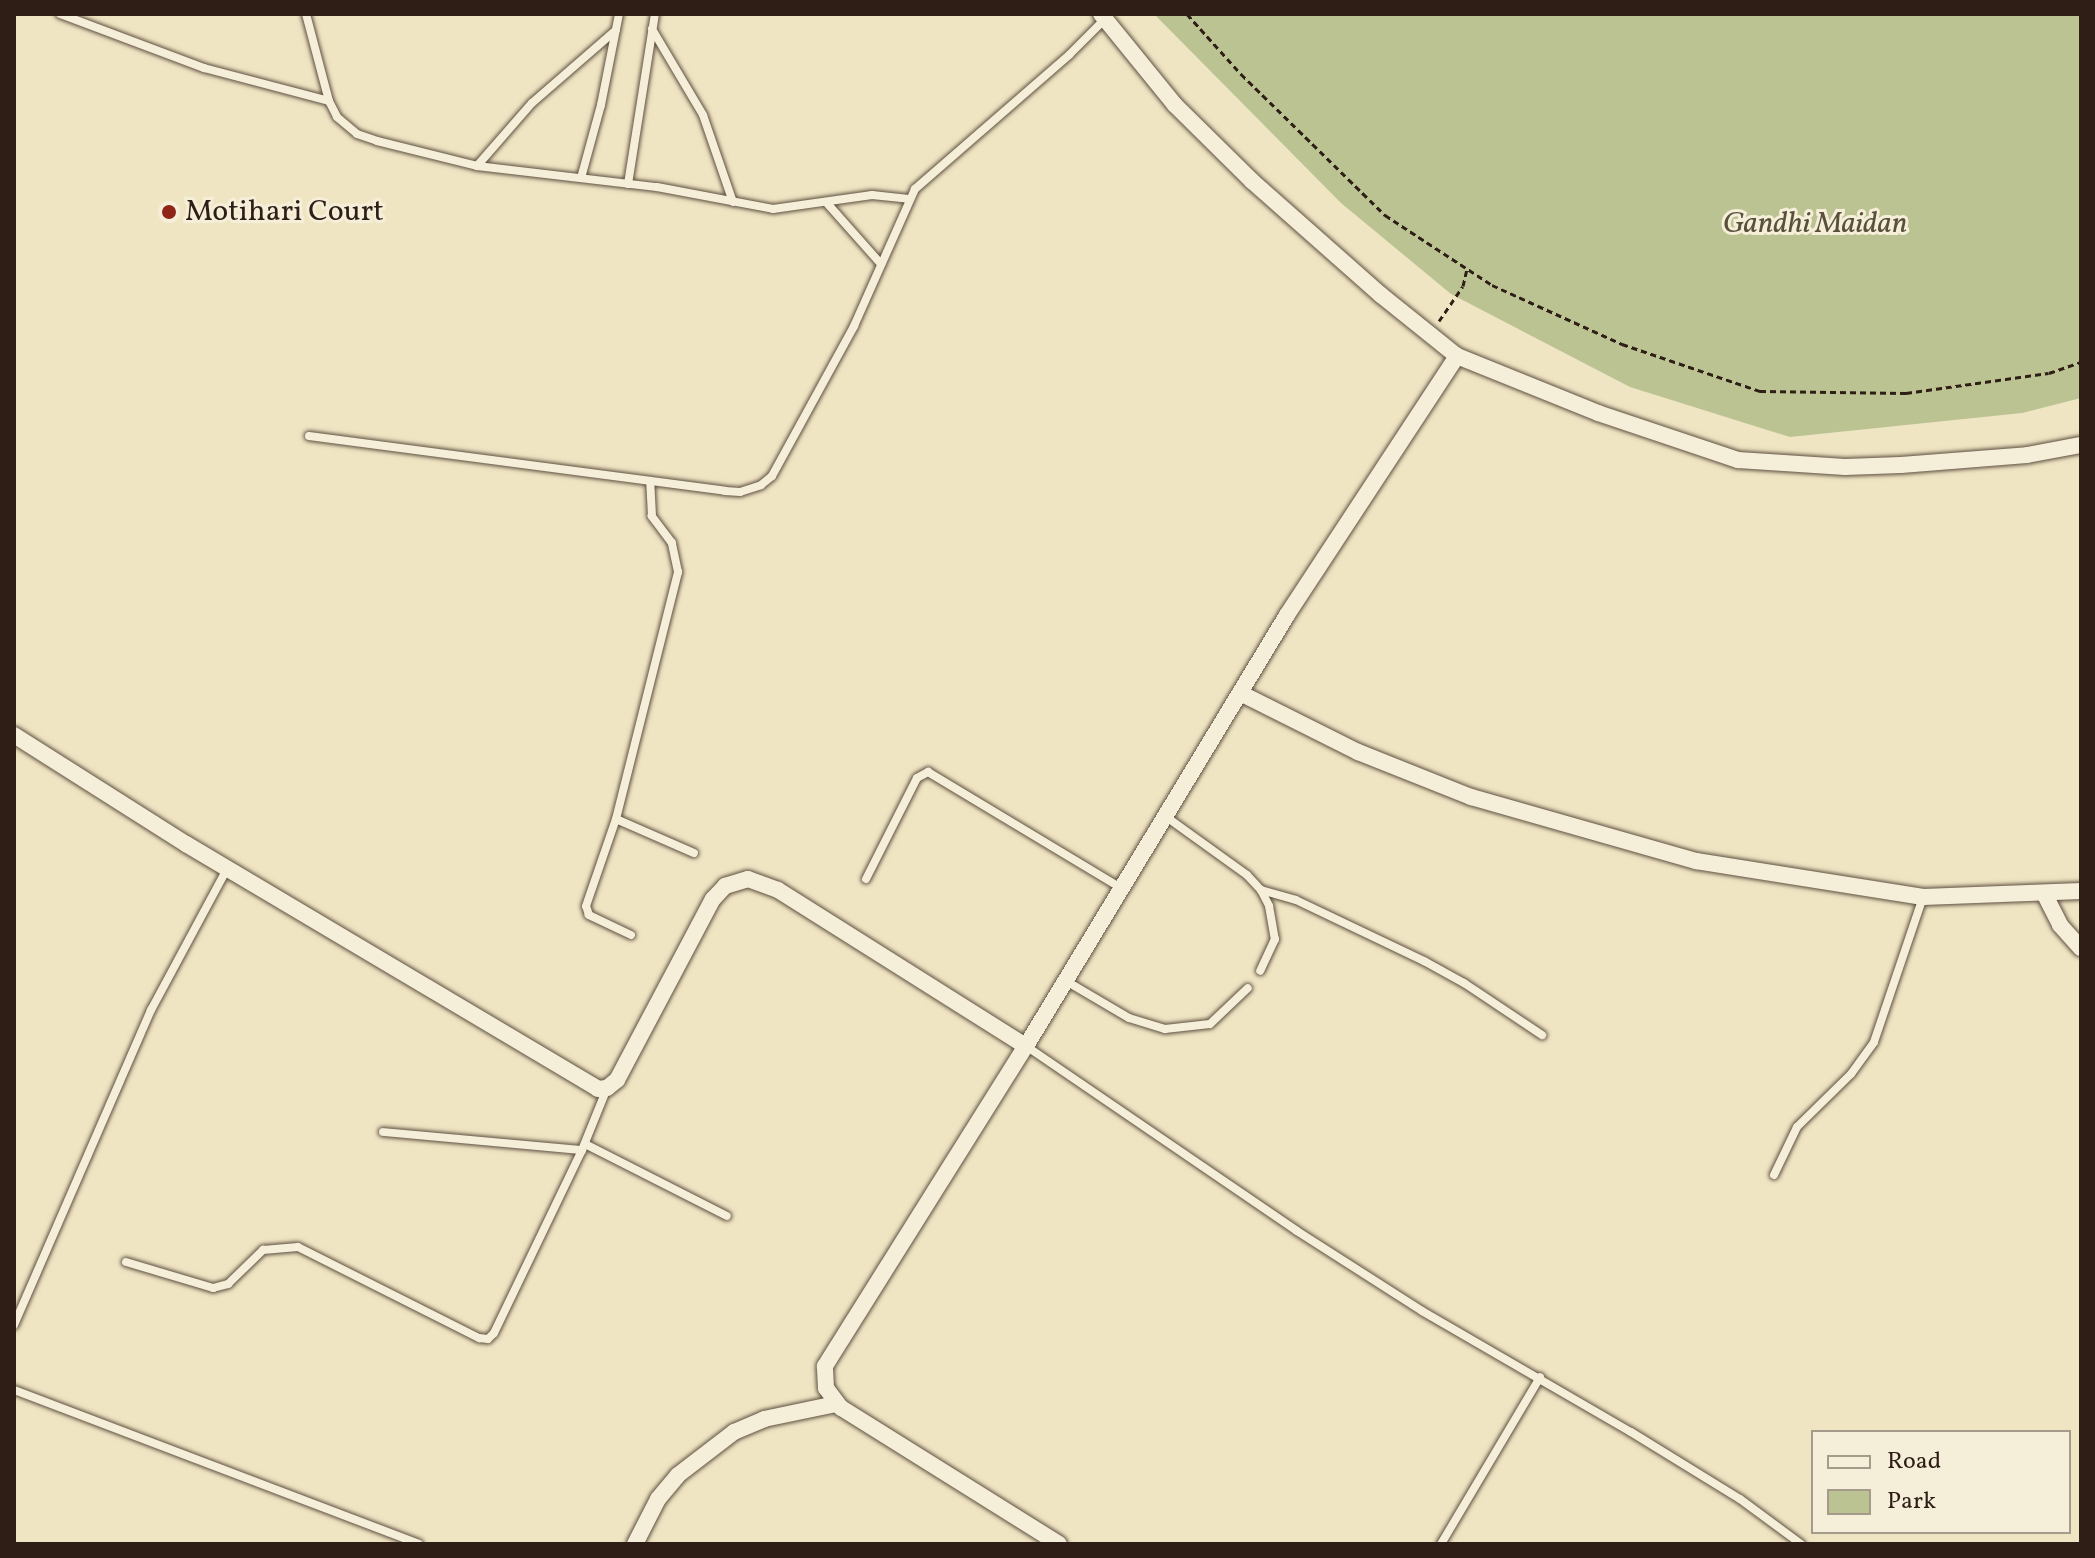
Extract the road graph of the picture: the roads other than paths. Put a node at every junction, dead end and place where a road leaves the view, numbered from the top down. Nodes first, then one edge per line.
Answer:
1 (60, 14) edge
2 (306, 14) edge
3 (619, 14) edge
4 (655, 14) edge
5 (1103, 16) edge
6 (652, 29) junction
7 (616, 30) junction
8 (329, 101) junction
9 (477, 166) junction
10 (581, 178) junction
11 (628, 184) junction
12 (909, 199) junction
13 (733, 202) junction
14 (826, 202) junction
15 (881, 264) junction
16 (1457, 356) junction
17 (309, 436) dead end
18 (2081, 445) edge
19 (650, 482) junction
20 (1240, 693) junction
21 (14, 735) edge
22 (1165, 816) junction
23 (616, 819) junction
24 (694, 853) dead end
25 (228, 868) junction
26 (866, 879) dead end
27 (1122, 888) junction
28 (1261, 890) junction
29 (2081, 891) edge
30 (2045, 895) junction
31 (1923, 897) junction
32 (631, 935) dead end
33 (2081, 948) edge
34 (1260, 971) dead end
35 (1066, 981) junction
36 (1248, 988) dead end
37 (1542, 1035) dead end
38 (1026, 1046) junction
39 (607, 1088) junction
40 (383, 1132) dead end
41 (583, 1147) junction
42 (1774, 1175) dead end
43 (727, 1216) dead end
44 (126, 1262) dead end
45 (14, 1325) edge
46 (1540, 1377) junction
47 (14, 1390) edge
48 (836, 1404) junction
49 (1789, 1540) edge
50 (419, 1544) edge
51 (635, 1544) edge
52 (1059, 1544) edge
53 (1441, 1544) edge
54 (1801, 1544) edge

1 - 8 lane
2 - 8 lane
3 - 7 lane
4 - 6 lane
5 - 12 lane
5 - 16 street
6 - 11 lane
6 - 13 lane
7 - 9 lane
7 - 10 lane
8 - 9 lane
9 - 10 lane
10 - 11 lane
11 - 13 lane
12 - 14 lane
12 - 15 lane
13 - 14 lane
14 - 15 lane
15 - 19 lane
16 - 18 street
16 - 20 street
17 - 19 lane
19 - 23 lane
20 - 22 street
20 - 31 street
21 - 25 street
22 - 27 street
22 - 28 lane
23 - 24 lane
23 - 32 lane
25 - 39 street
25 - 45 lane
26 - 27 lane
27 - 35 street
28 - 34 lane
28 - 37 lane
29 - 30 street
30 - 31 street
30 - 33 street
31 - 42 lane
35 - 36 lane
35 - 38 street
38 - 39 street
38 - 46 lane
38 - 48 street
39 - 41 lane
40 - 41 lane
41 - 43 lane
41 - 44 lane
46 - 49 lane
46 - 53 lane
47 - 50 lane
48 - 51 street
48 - 52 street
49 - 54 lane

